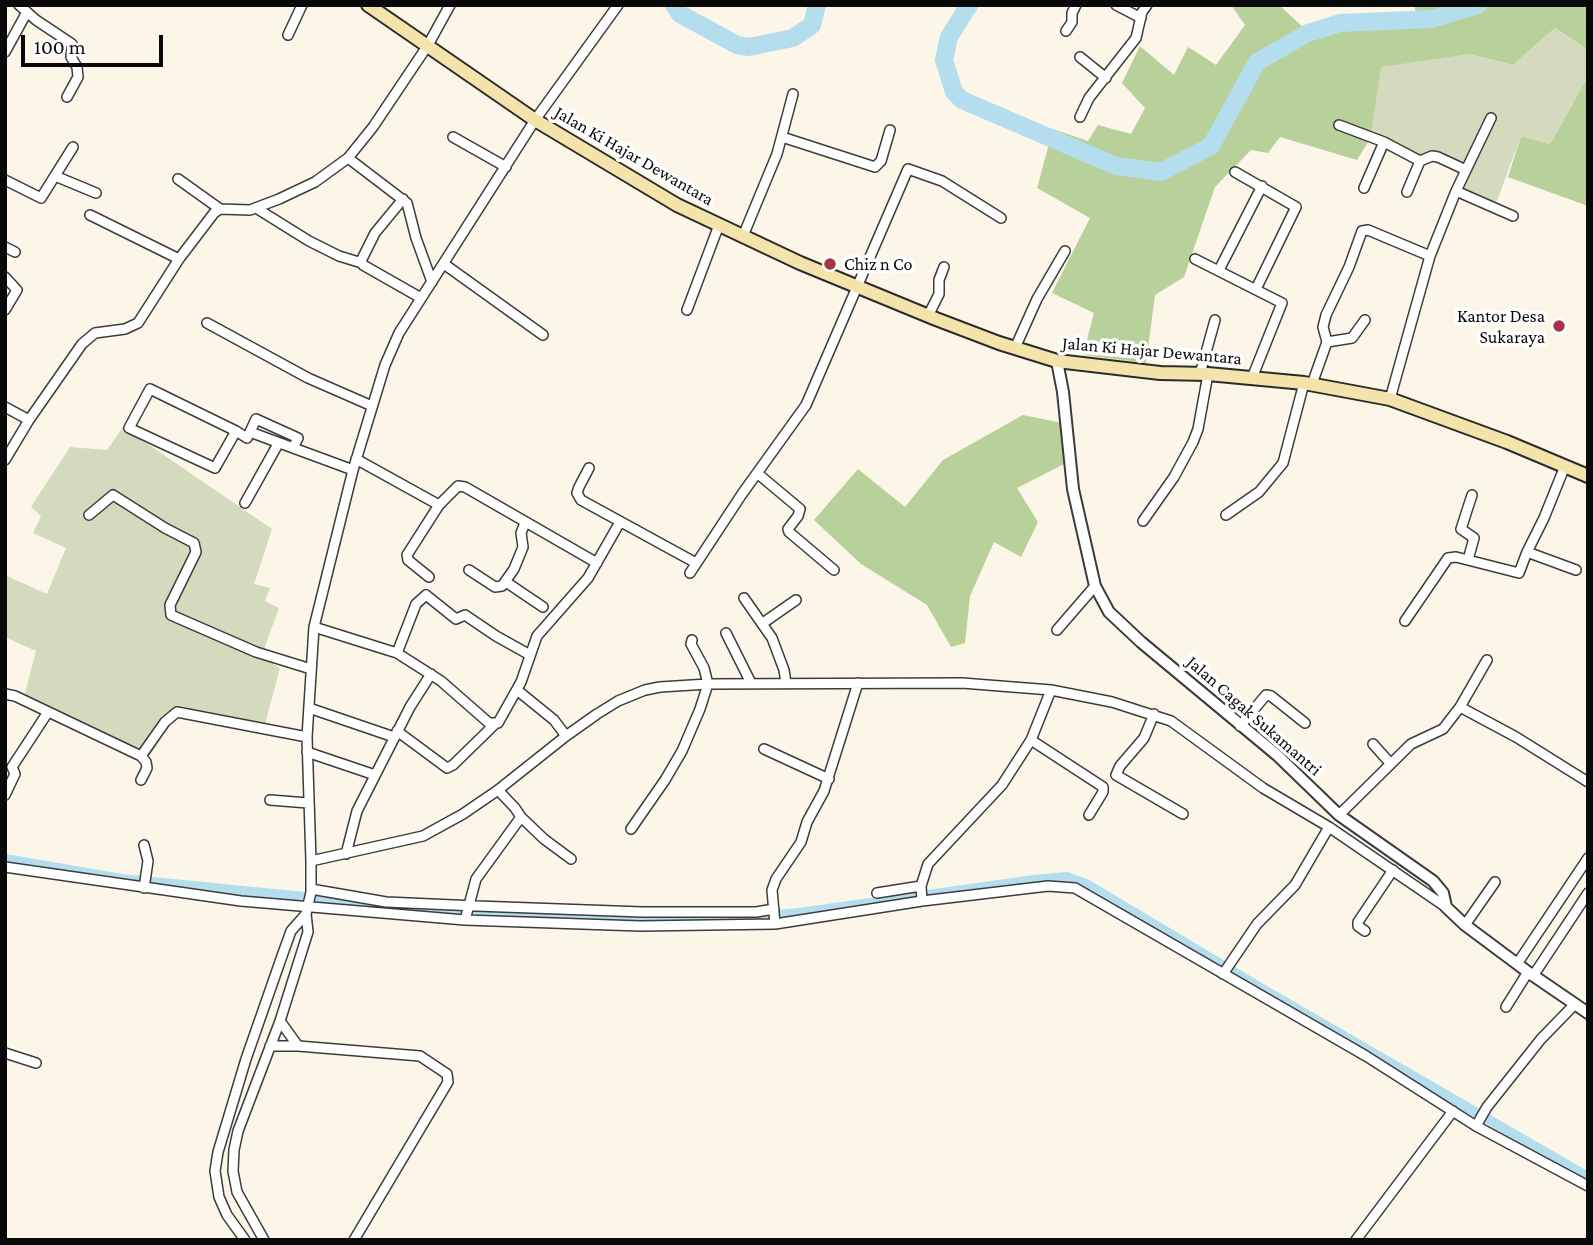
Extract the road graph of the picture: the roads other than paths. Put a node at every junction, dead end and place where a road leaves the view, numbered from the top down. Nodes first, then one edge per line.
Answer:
1 (19, 5) edge
2 (302, 5) edge
3 (368, 5) edge
4 (450, 5) edge
5 (618, 5) edge
6 (1076, 5) edge
7 (1116, 5) edge
8 (1147, 5) edge
9 (27, 12) junction
10 (1141, 18) junction
11 (1066, 31) dead end
12 (288, 35) dead end
13 (428, 45) junction
14 (6, 50) edge
15 (1080, 57) dead end
16 (1106, 78) junction
17 (793, 94) dead end
18 (68, 97) dead end
19 (1080, 117) dead end
20 (1491, 118) dead end
21 (536, 120) junction
22 (1339, 125) dead end
23 (890, 130) dead end
24 (453, 137) dead end
25 (782, 137) junction
26 (1384, 142) junction
27 (73, 147) dead end
28 (348, 158) junction
29 (1420, 161) junction
30 (506, 167) junction
31 (1466, 170) junction
32 (1235, 172) dead end
33 (55, 176) junction
34 (178, 179) dead end
35 (5, 180) edge
36 (1262, 186) junction
37 (1364, 188) dead end
38 (1456, 191) junction
39 (1407, 192) dead end
40 (96, 193) dead end
41 (403, 199) junction
42 (256, 208) junction
43 (219, 209) junction
44 (90, 215) dead end
45 (1513, 216) dead end
46 (1001, 218) dead end
47 (719, 225) junction
48 (743, 236) junction
49 (5, 247) edge
50 (1065, 251) dead end
51 (15, 252) dead end
52 (1430, 256) junction
53 (179, 259) junction
54 (1195, 259) dead end
55 (362, 263) junction
56 (444, 264) junction
57 (944, 267) dead end
58 (1219, 270) junction
59 (5, 277) edge
60 (432, 282) junction
61 (859, 286) junction
62 (1256, 289) junction
63 (421, 298) junction
64 (5, 310) edge
65 (687, 310) dead end
66 (928, 316) junction
67 (1215, 320) dead end
68 (1365, 320) dead end
69 (207, 323) dead end
70 (543, 335) dead end
71 (1327, 342) junction
72 (1014, 348) junction
73 (1057, 360) junction
74 (1204, 374) junction
75 (1252, 378) junction
76 (1308, 384) junction
77 (1390, 400) junction
78 (372, 406) junction
79 (5, 407) edge
80 (29, 420) junction
81 (236, 431) junction
82 (250, 432) junction
83 (278, 444) junction
84 (293, 448) junction
85 (356, 459) junction
86 (5, 460) edge
87 (1565, 466) junction
88 (589, 468) dead end
89 (353, 470) junction
90 (757, 474) junction
91 (1588, 476) edge
92 (1472, 495) dead end
93 (245, 503) dead end
94 (439, 505) junction
95 (89, 515) dead end
96 (1226, 515) dead end
97 (1143, 521) dead end
98 (620, 522) junction
99 (525, 523) junction
100 (1527, 552) junction
101 (1468, 560) junction
102 (597, 563) junction
103 (696, 563) junction
104 (469, 570) dead end
105 (834, 570) dead end
106 (1576, 570) dead end
107 (690, 573) dead end
108 (429, 577) dead end
109 (506, 582) junction
110 (1095, 586) junction
111 (744, 598) dead end
112 (796, 600) dead end
113 (543, 607) dead end
114 (1405, 621) dead end
115 (763, 623) junction
116 (314, 627) junction
117 (1057, 631) dead end
118 (726, 633) dead end
119 (692, 640) dead end
120 (397, 653) junction
121 (530, 655) junction
122 (1487, 660) dead end
123 (311, 670) junction
124 (431, 674) junction
125 (858, 682) junction
126 (751, 683) junction
127 (786, 683) junction
128 (708, 684) junction
129 (517, 690) junction
130 (1051, 690) junction
131 (5, 694) edge
132 (1460, 707) junction
133 (309, 708) junction
134 (48, 712) junction
135 (1154, 714) junction
136 (1304, 723) dead end
137 (494, 725) junction
138 (1240, 726) junction
139 (395, 734) junction
140 (566, 736) junction
141 (307, 737) junction
142 (1031, 740) junction
143 (1373, 744) dead end
144 (764, 749) dead end
145 (307, 752) junction
146 (141, 756) junction
147 (1390, 763) junction
148 (375, 775) junction
149 (829, 779) junction
150 (141, 780) dead end
151 (1588, 782) edge
152 (498, 790) junction
153 (5, 795) edge
154 (270, 800) dead end
155 (308, 803) junction
156 (1183, 814) dead end
157 (1089, 815) dead end
158 (1339, 815) junction
159 (521, 817) junction
160 (1329, 827) junction
161 (631, 829) dead end
162 (144, 845) dead end
163 (347, 849) junction
164 (1588, 858) edge
165 (571, 859) dead end
166 (311, 861) junction
167 (5, 867) edge
168 (1393, 870) junction
169 (1495, 882) dead end
170 (145, 886) junction
171 (1588, 893) edge
172 (877, 894) dead end
173 (921, 894) junction
174 (309, 900) junction
175 (1446, 907) junction
176 (466, 912) junction
177 (774, 916) junction
178 (641, 918) junction
179 (1465, 925) junction
180 (1365, 931) dead end
181 (1517, 964) junction
182 (279, 966) junction
183 (1226, 970) junction
184 (295, 973) junction
185 (1530, 974) junction
186 (1575, 1004) junction
187 (1506, 1007) dead end
188 (1588, 1013) edge
189 (280, 1021) junction
190 (270, 1046) junction
191 (298, 1046) junction
192 (5, 1053) edge
193 (246, 1059) junction
194 (36, 1063) dead end
195 (264, 1064) junction
196 (1453, 1111) junction
197 (1477, 1124) junction
198 (1588, 1186) edge
199 (245, 1240) edge
200 (264, 1240) edge
201 (354, 1240) edge
202 (1356, 1240) edge

1 - 9 street
2 - 12 street
3 - 13 main road, Jalan Ki Hajar Dewantara
4 - 13 street
5 - 21 street
6 - 11 street
7 - 10 street
8 - 10 street
9 - 14 street
9 - 18 street
10 - 16 street
13 - 21 main road, Jalan Ki Hajar Dewantara
13 - 28 street
15 - 16 street
16 - 19 street
17 - 25 street
20 - 31 street
21 - 30 street
21 - 47 main road, Jalan Ki Hajar Dewantara
22 - 26 street
23 - 25 street
24 - 30 street
25 - 48 street
26 - 29 street
26 - 37 street
27 - 33 street
28 - 41 street
28 - 42 street
29 - 31 street
29 - 39 street
30 - 56 street
31 - 38 street
32 - 36 street
33 - 35 street
33 - 40 street
34 - 43 street
36 - 58 street
36 - 62 street
38 - 45 street
38 - 52 street
41 - 55 street
41 - 60 street
42 - 43 street
42 - 55 street
43 - 53 street
44 - 53 street
46 - 61 street
47 - 48 main road, Jalan Ki Hajar Dewantara
47 - 65 street
48 - 61 main road, Jalan Ki Hajar Dewantara
49 - 51 street
50 - 72 street
52 - 71 street
52 - 77 street
53 - 80 street
54 - 58 street
55 - 63 street
56 - 60 street
56 - 70 street
57 - 66 street
58 - 62 street
59 - 64 street
60 - 63 street
61 - 66 main road, Jalan Ki Hajar Dewantara
61 - 90 street
62 - 75 street
63 - 78 street
66 - 72 main road, Jalan Ki Hajar Dewantara
67 - 74 street
68 - 71 street
69 - 78 street
71 - 76 street
72 - 73 main road, Jalan Ki Hajar Dewantara
73 - 74 main road, Jalan Ki Hajar Dewantara
73 - 110 street, Jalan Cagak Sukamantri
74 - 75 main road, Jalan Ki Hajar Dewantara
74 - 97 street
75 - 76 main road, Jalan Ki Hajar Dewantara
76 - 77 main road, Jalan Ki Hajar Dewantara
76 - 96 street
77 - 87 main road, Jalan Ki Hajar Dewantara
78 - 85 street
79 - 80 street
80 - 86 street
81 - 81 street
81 - 82 street
82 - 83 street
82 - 84 street
83 - 84 street
83 - 93 street
84 - 89 street
85 - 89 street
85 - 94 street
87 - 91 main road, Jalan Ki Hajar Dewantara
87 - 100 street
88 - 98 street
89 - 116 street
90 - 103 street
90 - 105 street
92 - 101 street
94 - 99 street
94 - 108 street
95 - 123 street
98 - 102 street
98 - 103 street
99 - 102 street
99 - 109 street
100 - 101 street
100 - 106 street
101 - 114 street
102 - 121 street
103 - 107 street
104 - 109 street
109 - 113 street
110 - 117 street
110 - 138 street, Jalan Cagak Sukamantri
111 - 115 street
112 - 115 street
115 - 127 street
116 - 120 street
116 - 123 street
118 - 126 street
119 - 128 street
120 - 121 street
120 - 124 street
121 - 129 street
122 - 132 street
123 - 133 street
124 - 137 street
124 - 139 street
125 - 127 street
125 - 130 street
125 - 149 street
126 - 127 street
126 - 128 street
128 - 140 street
128 - 161 street
129 - 137 street
129 - 140 street
130 - 135 street
130 - 142 street
131 - 134 street
132 - 147 street
132 - 151 street
133 - 139 street
133 - 141 street
134 - 146 street
134 - 153 street
135 - 156 street
135 - 160 street
136 - 138 street
137 - 139 street
138 - 158 street, Jalan Cagak Sukamantri
139 - 148 street
140 - 152 street
141 - 145 street
141 - 146 street
142 - 157 street
142 - 173 street
143 - 147 street
144 - 149 street
145 - 148 street
145 - 155 street
146 - 150 street
147 - 158 street
148 - 163 street
149 - 177 street
152 - 159 street
152 - 163 street
154 - 155 street
155 - 166 street
158 - 175 street, Jalan Cagak Sukamantri
159 - 165 street
159 - 176 street
160 - 168 street
160 - 183 street
162 - 170 street
163 - 166 street
164 - 181 street
166 - 174 street
167 - 170 street
168 - 175 street
168 - 180 street
169 - 179 street
170 - 174 street
171 - 185 street
172 - 173 street
173 - 177 street
173 - 183 street
174 - 176 street
174 - 176 street
174 - 182 street
174 - 184 street
175 - 179 street, Jalan Cagak Sukamantri
176 - 178 street
176 - 178 street
177 - 178 street
177 - 178 street
179 - 181 street, Jalan Cagak Sukamantri
181 - 185 street, Jalan Cagak Sukamantri
182 - 184 street
182 - 193 street
183 - 196 street
184 - 189 street
185 - 186 street, Jalan Cagak Sukamantri
185 - 187 street
186 - 188 street, Jalan Cagak Sukamantri
186 - 197 street
189 - 190 street
189 - 191 street
190 - 191 street
190 - 195 street
191 - 201 street
192 - 194 street
193 - 195 street
193 - 199 street
195 - 200 street
196 - 197 street
196 - 202 street
197 - 198 street

